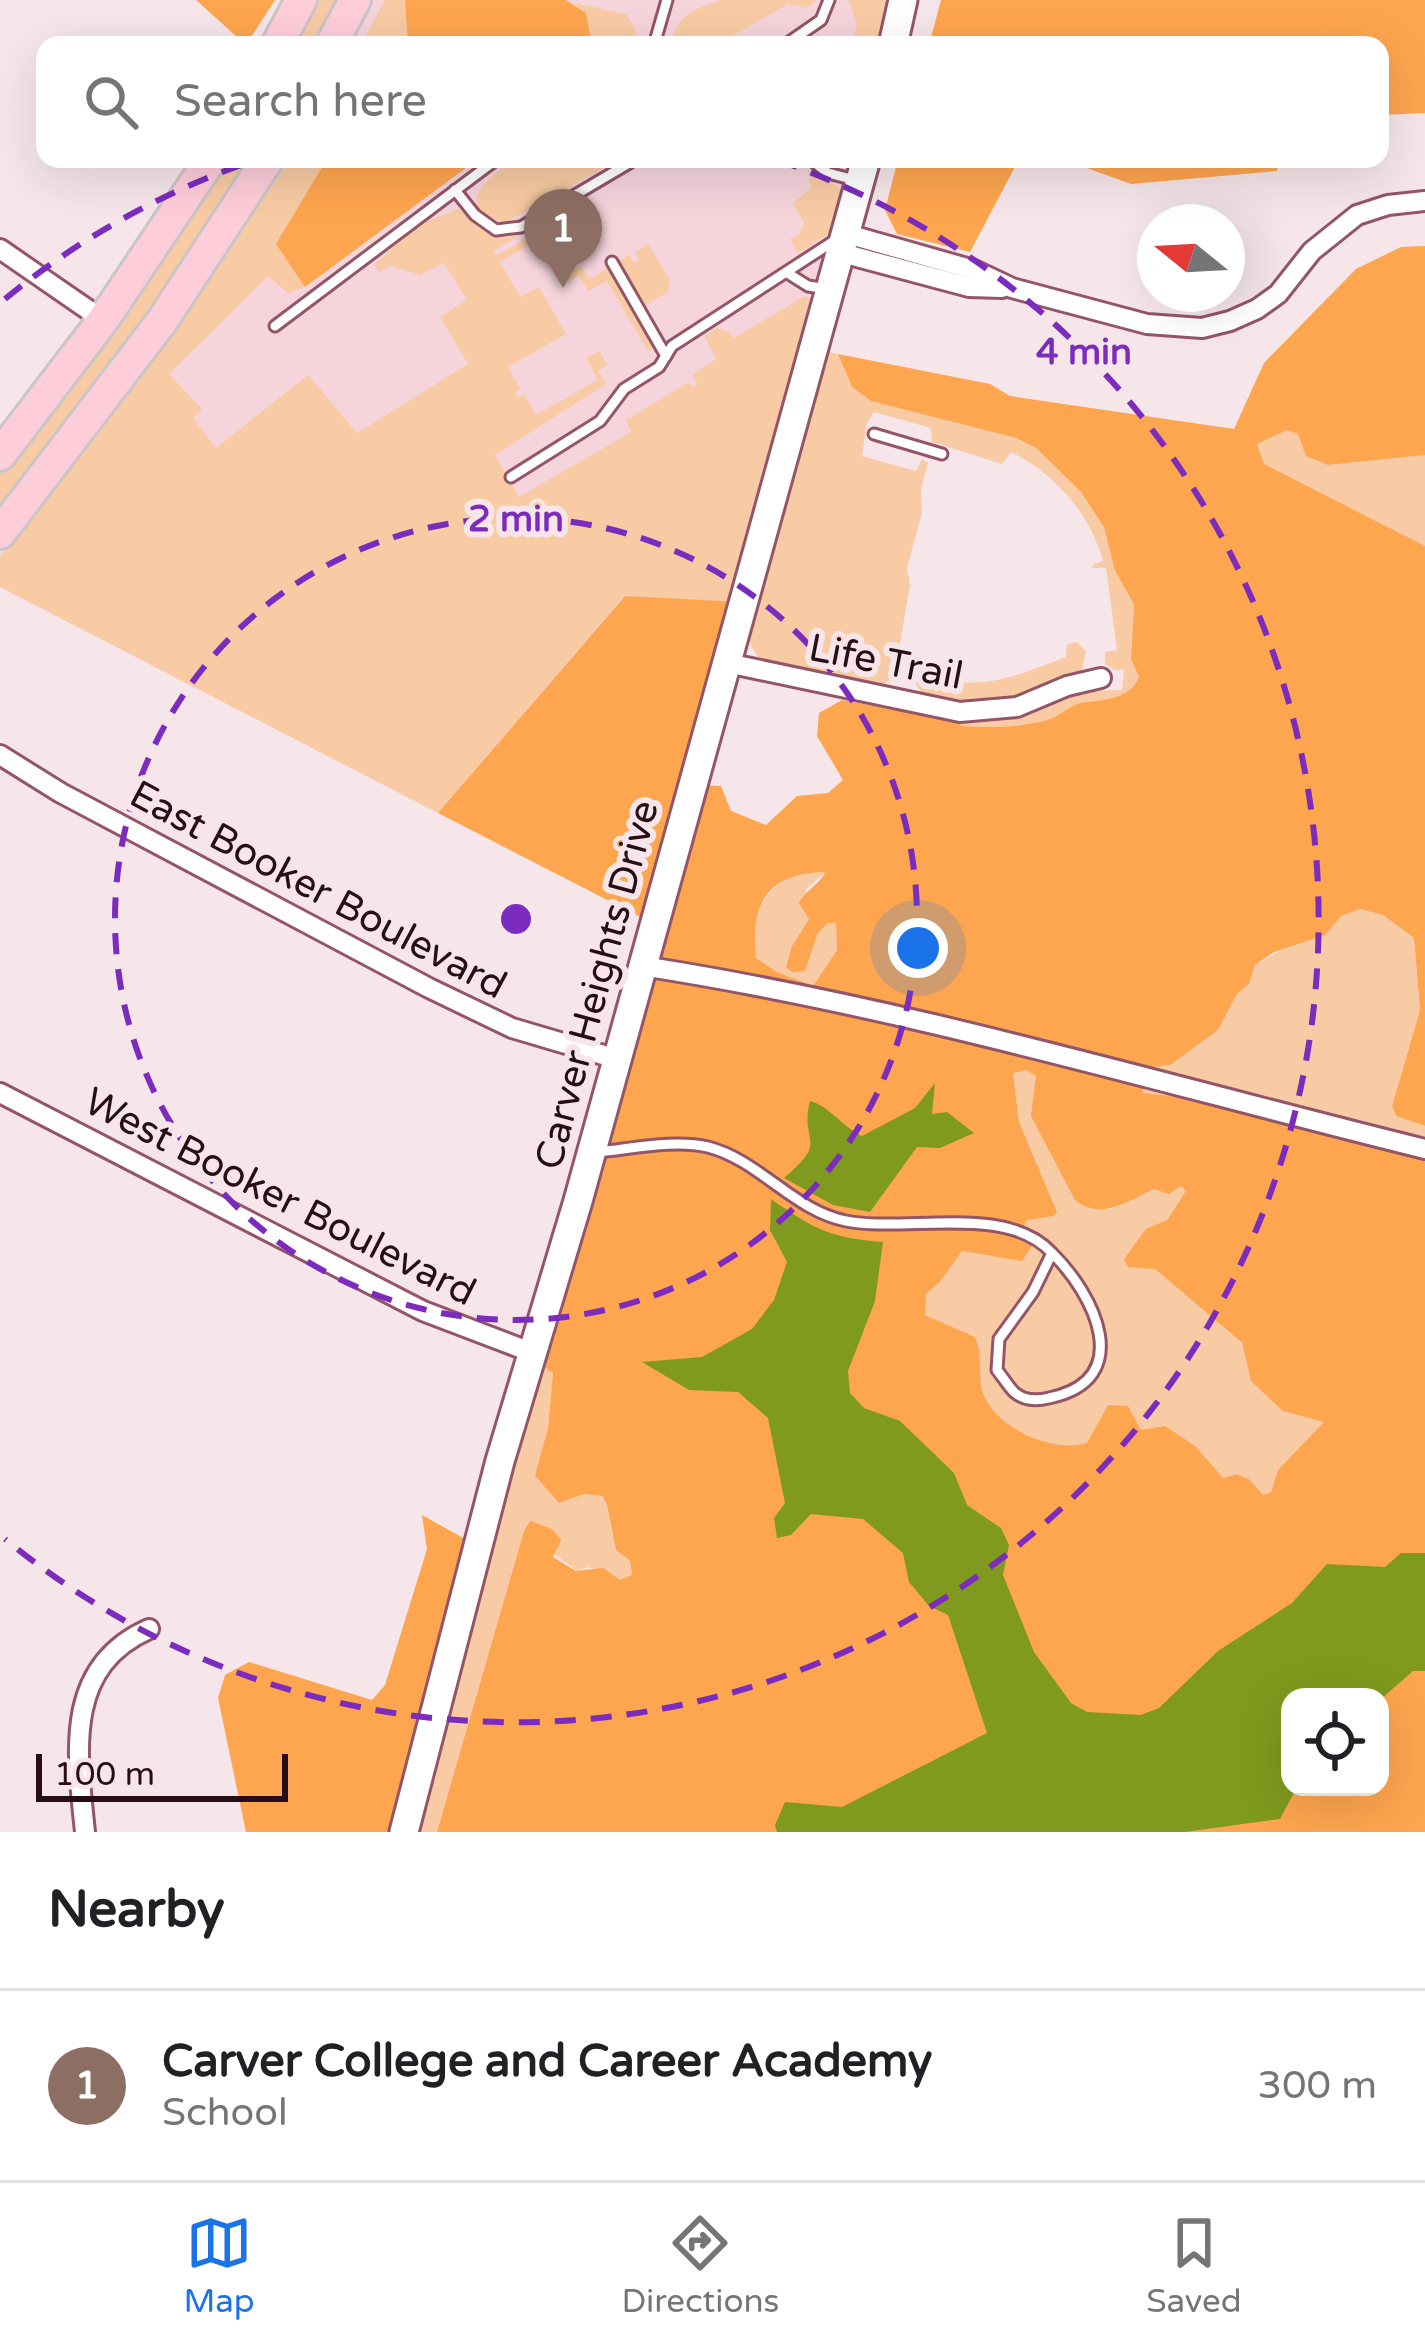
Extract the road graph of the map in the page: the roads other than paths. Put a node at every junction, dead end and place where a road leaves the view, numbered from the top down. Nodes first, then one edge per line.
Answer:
1 (301, 0) edge
2 (355, 0) edge
3 (667, 0) edge
4 (829, 0) edge
5 (904, 0) edge
6 (282, 36) edge
7 (336, 36) edge
8 (657, 36) edge
9 (798, 36) edge
10 (895, 36) edge
11 (205, 168) edge
12 (262, 168) edge
13 (485, 168) edge
14 (621, 168) edge
15 (822, 168) edge
16 (863, 170) edge
17 (455, 190) junction
18 (1425, 201) edge
19 (844, 243) junction
20 (0, 249) edge
21 (612, 262) dead end
22 (789, 274) junction
23 (831, 290) junction
24 (103, 320) junction
25 (275, 326) dead end
26 (667, 356) junction
27 (874, 434) dead end
28 (941, 454) dead end
29 (0, 455) edge
30 (511, 477) dead end
31 (0, 532) edge
32 (727, 664) junction
33 (1101, 678) dead end
34 (0, 755) edge
35 (642, 965) junction
36 (617, 1059) junction
37 (0, 1093) edge
38 (1425, 1149) edge
39 (592, 1152) junction
40 (1052, 1253) junction
41 (533, 1352) junction
42 (149, 1629) dead end
43 (85, 1832) edge
44 (404, 1832) edge

1 - 6 main road
2 - 7 main road
3 - 8 lane
4 - 9 lane
5 - 10 street
11 - 24 main road
12 - 31 main road
13 - 17 lane
14 - 17 lane
15 - 16 lane
16 - 19 street, Carver Heights Drive
17 - 25 lane
18 - 19 street
19 - 22 lane
19 - 23 street, Carver Heights Drive
20 - 24 street
21 - 26 lane
22 - 23 lane
22 - 26 lane
23 - 32 street, Carver Heights Drive
24 - 29 main road
26 - 30 lane
27 - 28 lane
32 - 33 street, Life Trail
32 - 35 street, Carver Heights Drive
34 - 36 street, East Booker Boulevard
35 - 36 street, Carver Heights Drive
35 - 38 street
36 - 39 street, Carver Heights Drive
37 - 41 street, West Booker Boulevard
39 - 40 lane
39 - 41 street, Carver Heights Drive
40 - 40 lane
41 - 44 street, Carver Heights Drive
42 - 43 street

